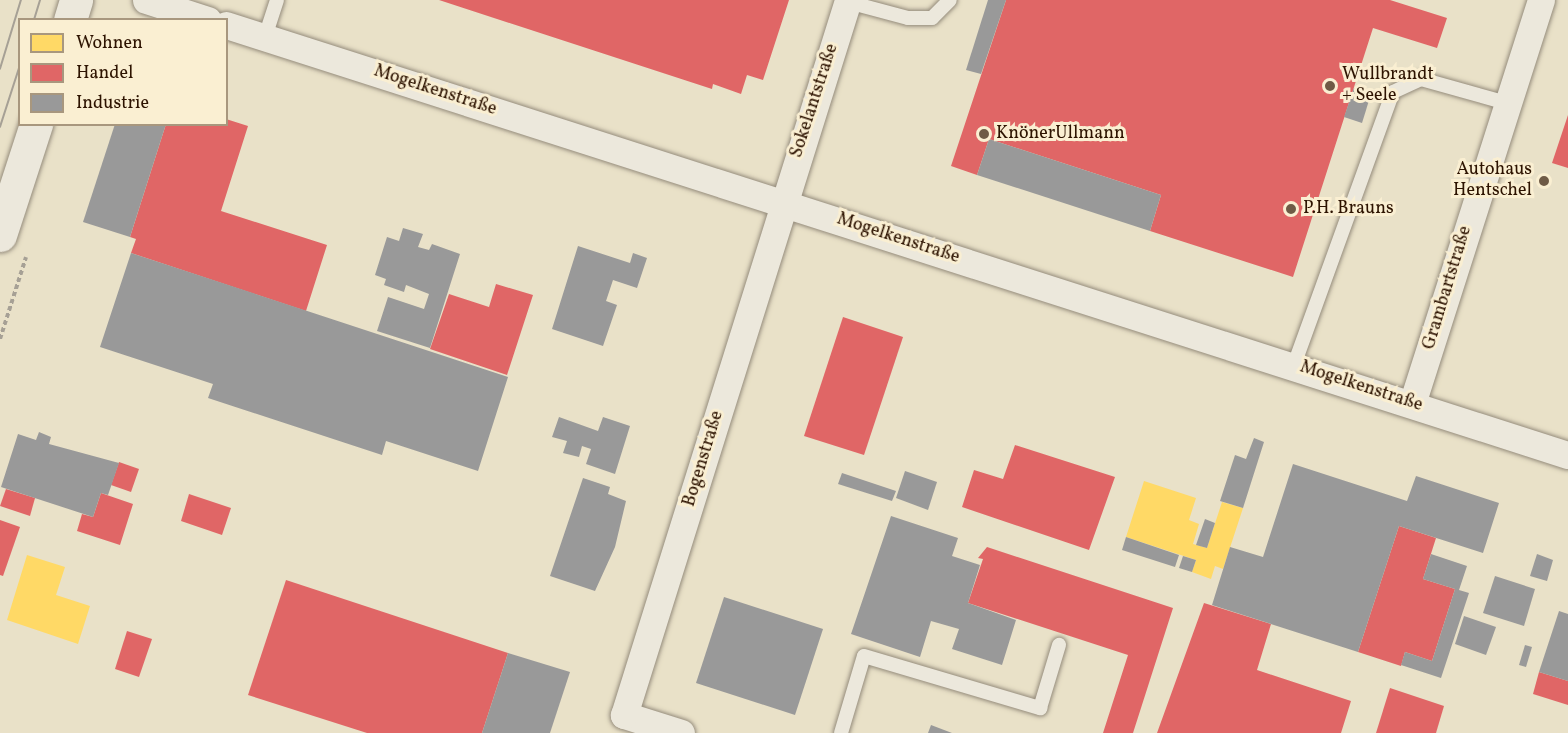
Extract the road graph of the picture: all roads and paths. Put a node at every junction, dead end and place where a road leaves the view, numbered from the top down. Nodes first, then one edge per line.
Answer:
1 (76, 0) edge
2 (146, 0) edge
3 (277, 0) edge
4 (950, 0) edge
5 (1541, 0) edge
6 (848, 1) edge
7 (71, 18) edge
8 (202, 18) edge
9 (228, 27) edge
10 (265, 38) junction
11 (1507, 103) junction
12 (35, 126) edge
13 (783, 202) junction
14 (0, 235) edge
15 (1294, 365) junction
16 (1412, 404) junction
17 (1568, 455) edge
18 (1059, 645) dead end
19 (621, 724) edge
20 (681, 733) edge
21 (842, 733) edge

1 - 7 main road
2 - 8 street
3 - 10 lane
4 - 6 lane
5 - 11 street, Grambartstraße
6 - 13 street, Sokelantstraße
9 - 10 street, Mogelkenstraße
10 - 13 street, Mogelkenstraße
11 - 15 lane
11 - 16 street, Grambartstraße
12 - 14 main road
13 - 15 street, Mogelkenstraße
13 - 19 street, Bogenstraße
15 - 16 street, Mogelkenstraße
16 - 17 street, Mogelkenstraße
18 - 21 lane
19 - 20 street, Bogenstraße

